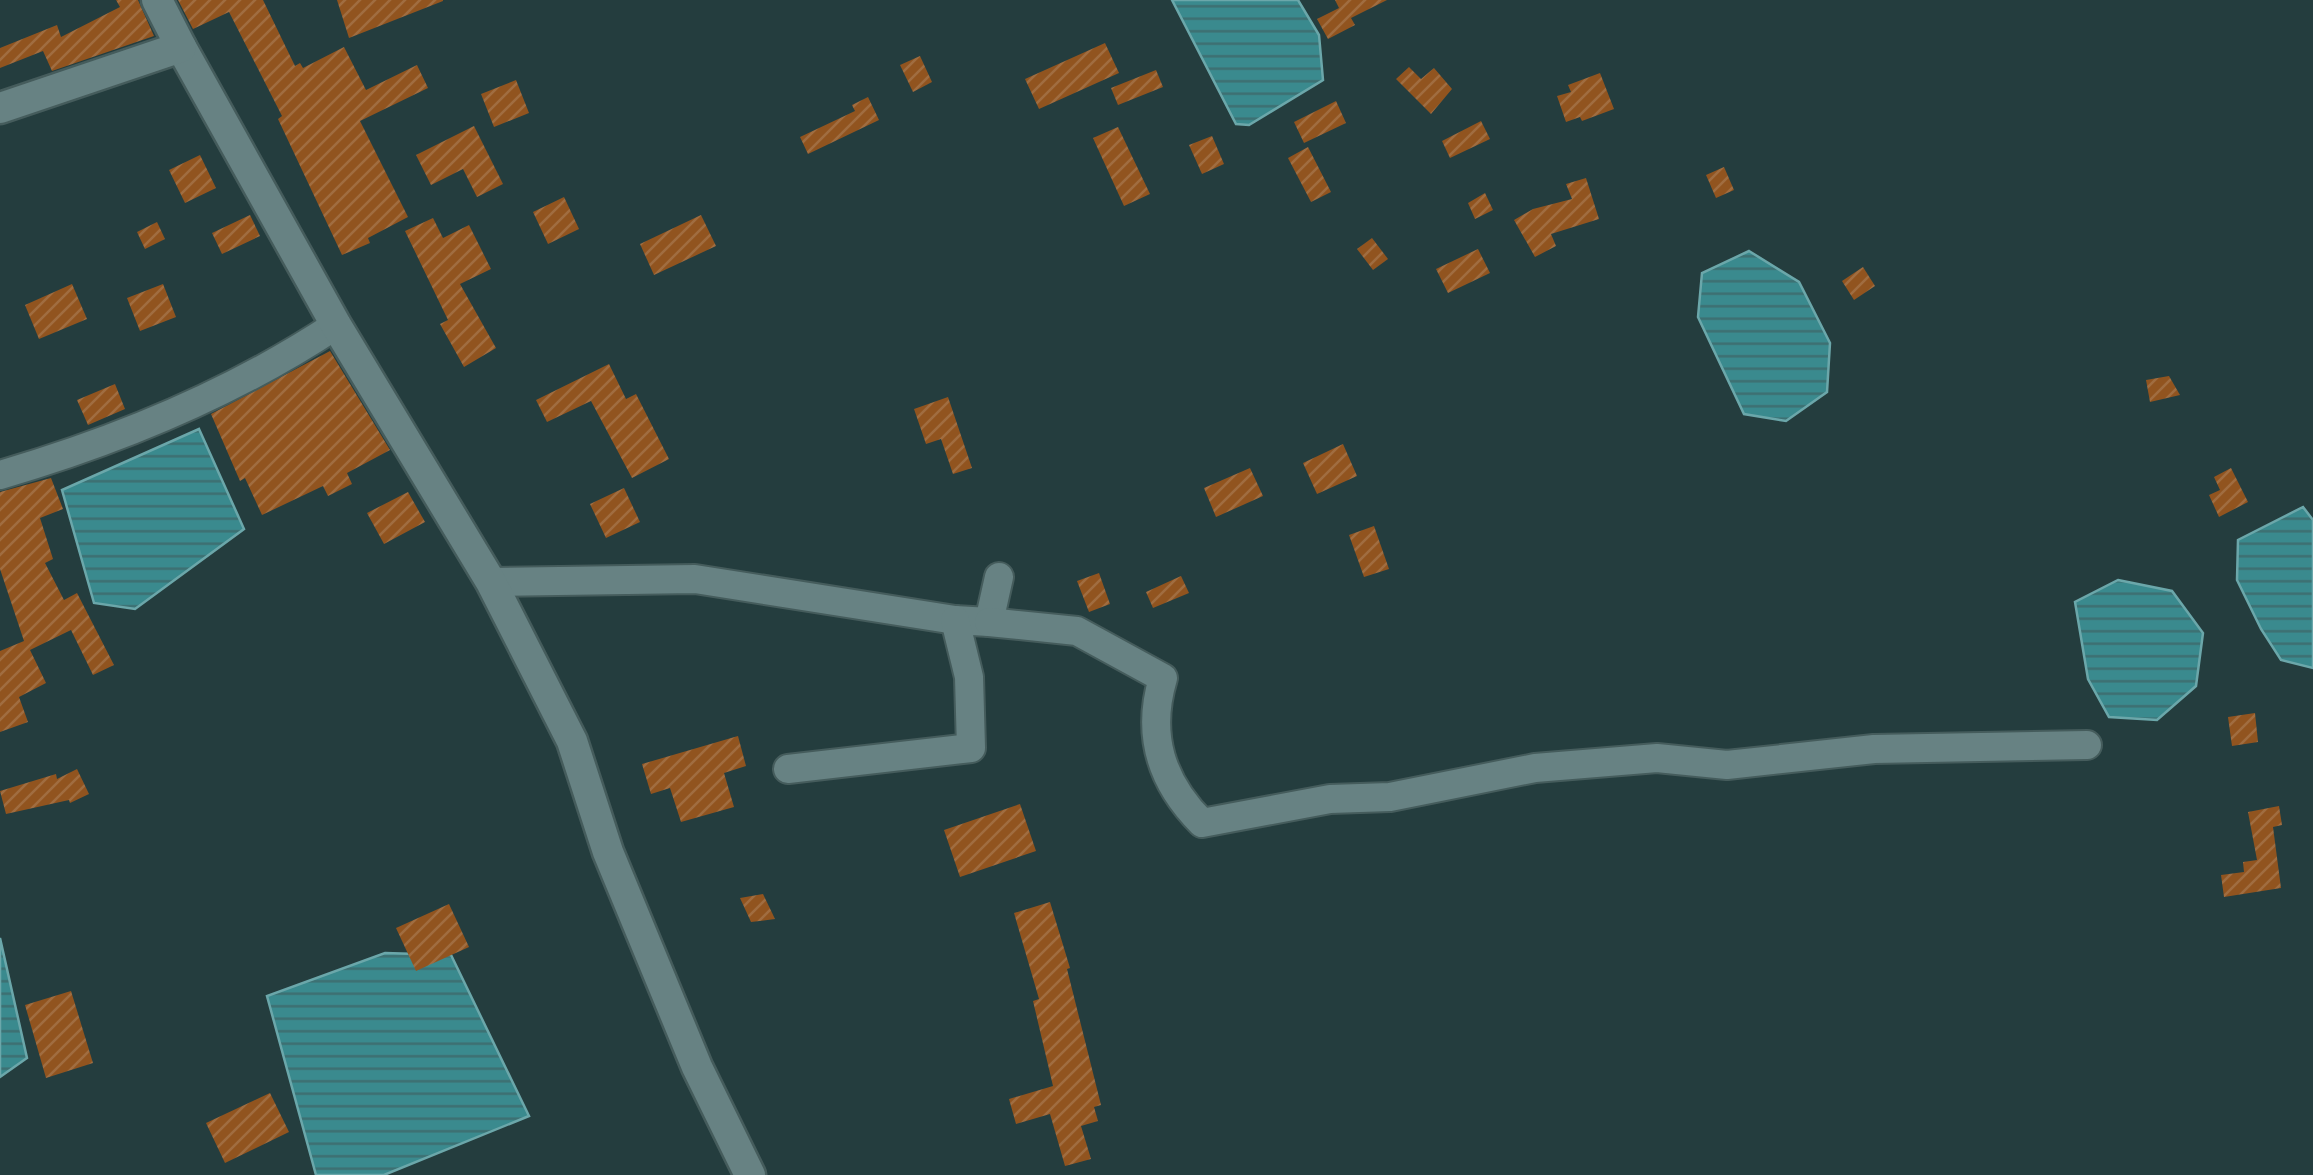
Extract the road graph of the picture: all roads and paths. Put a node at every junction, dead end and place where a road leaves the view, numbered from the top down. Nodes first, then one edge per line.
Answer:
1 (157, 0) edge
2 (180, 47) junction
3 (0, 108) edge
4 (336, 325) junction
5 (0, 475) edge
6 (1000, 577) dead end
7 (490, 582) junction
8 (954, 620) junction
9 (989, 622) junction
10 (2087, 745) dead end
11 (788, 768) dead end
12 (750, 1175) edge

1 - 2 street
2 - 3 street
2 - 4 street
4 - 5 street
4 - 7 street
6 - 9 street
7 - 8 street
7 - 12 street
8 - 9 street
8 - 11 street
9 - 10 street

